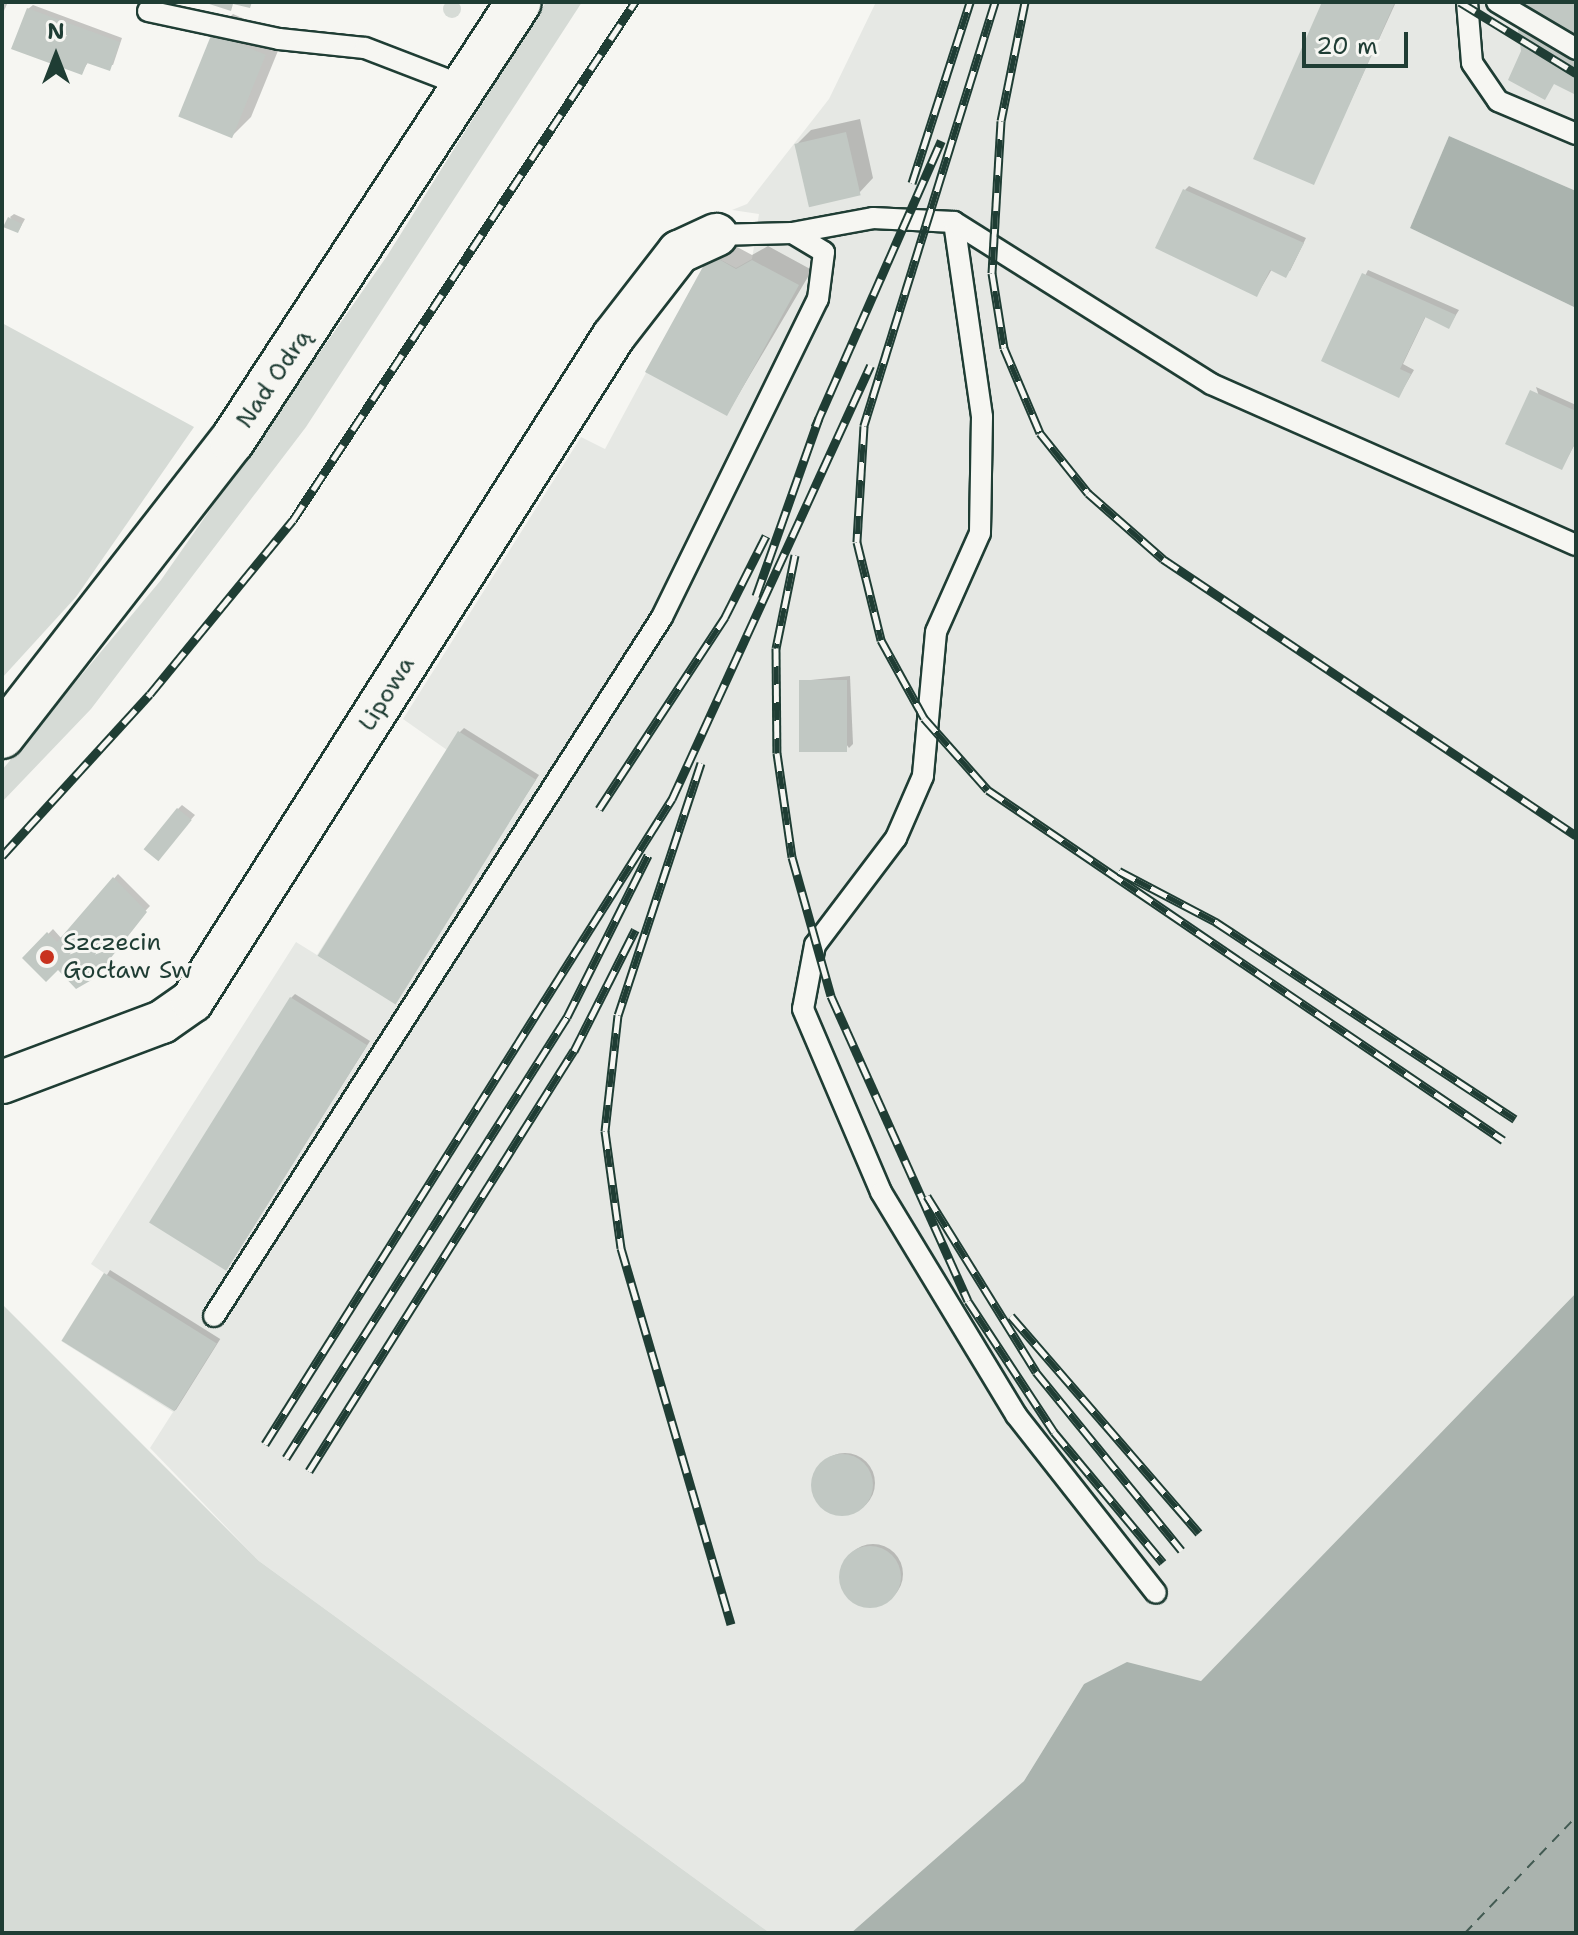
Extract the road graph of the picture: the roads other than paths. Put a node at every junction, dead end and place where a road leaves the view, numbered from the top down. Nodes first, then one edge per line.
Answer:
1 (519, 2) edge
2 (1467, 2) edge
3 (1497, 2) edge
4 (148, 11) dead end
5 (1576, 49) edge
6 (464, 86) junction
7 (1576, 134) edge
8 (954, 222) junction
9 (792, 233) junction
10 (716, 235) joint
11 (1576, 545) edge
12 (2, 736) edge
13 (2, 1082) edge
14 (214, 1316) dead end
15 (1156, 1593) dead end

1 - 6 street, Nad Odrą
2 - 7 lane
3 - 5 lane
4 - 6 lane
6 - 12 street, Nad Odrą
8 - 9 lane
8 - 11 lane
8 - 15 lane
9 - 10 lane
9 - 14 lane
10 - 13 street, Lipowa

